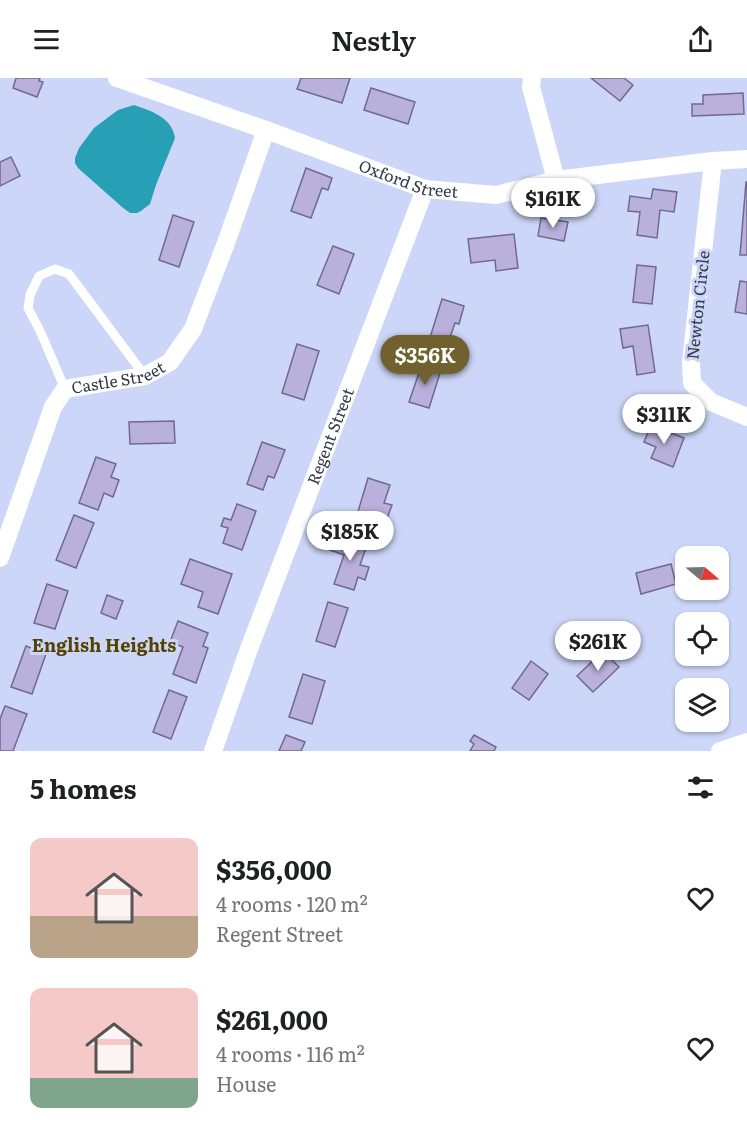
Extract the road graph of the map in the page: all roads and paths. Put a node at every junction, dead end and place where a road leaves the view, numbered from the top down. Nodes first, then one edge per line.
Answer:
1 (117, 78) edge
2 (532, 78) edge
3 (266, 130) junction
4 (747, 159) edge
5 (713, 161) junction
6 (556, 180) junction
7 (425, 189) junction
8 (145, 375) junction
9 (65, 389) junction
10 (747, 417) edge
11 (0, 558) edge
12 (747, 742) edge
13 (213, 751) edge
14 (720, 751) edge

1 - 3 street, Oxford Street
2 - 6 street
3 - 7 street, Oxford Street
3 - 8 street, Castle Street
4 - 5 street, Oxford Street
5 - 6 street, Oxford Street
5 - 10 street, Newton Circle
6 - 7 street, Oxford Street
7 - 13 street, Regent Street
8 - 9 street, Castle Street
8 - 9 lane
9 - 11 street, Castle Street
12 - 14 street

